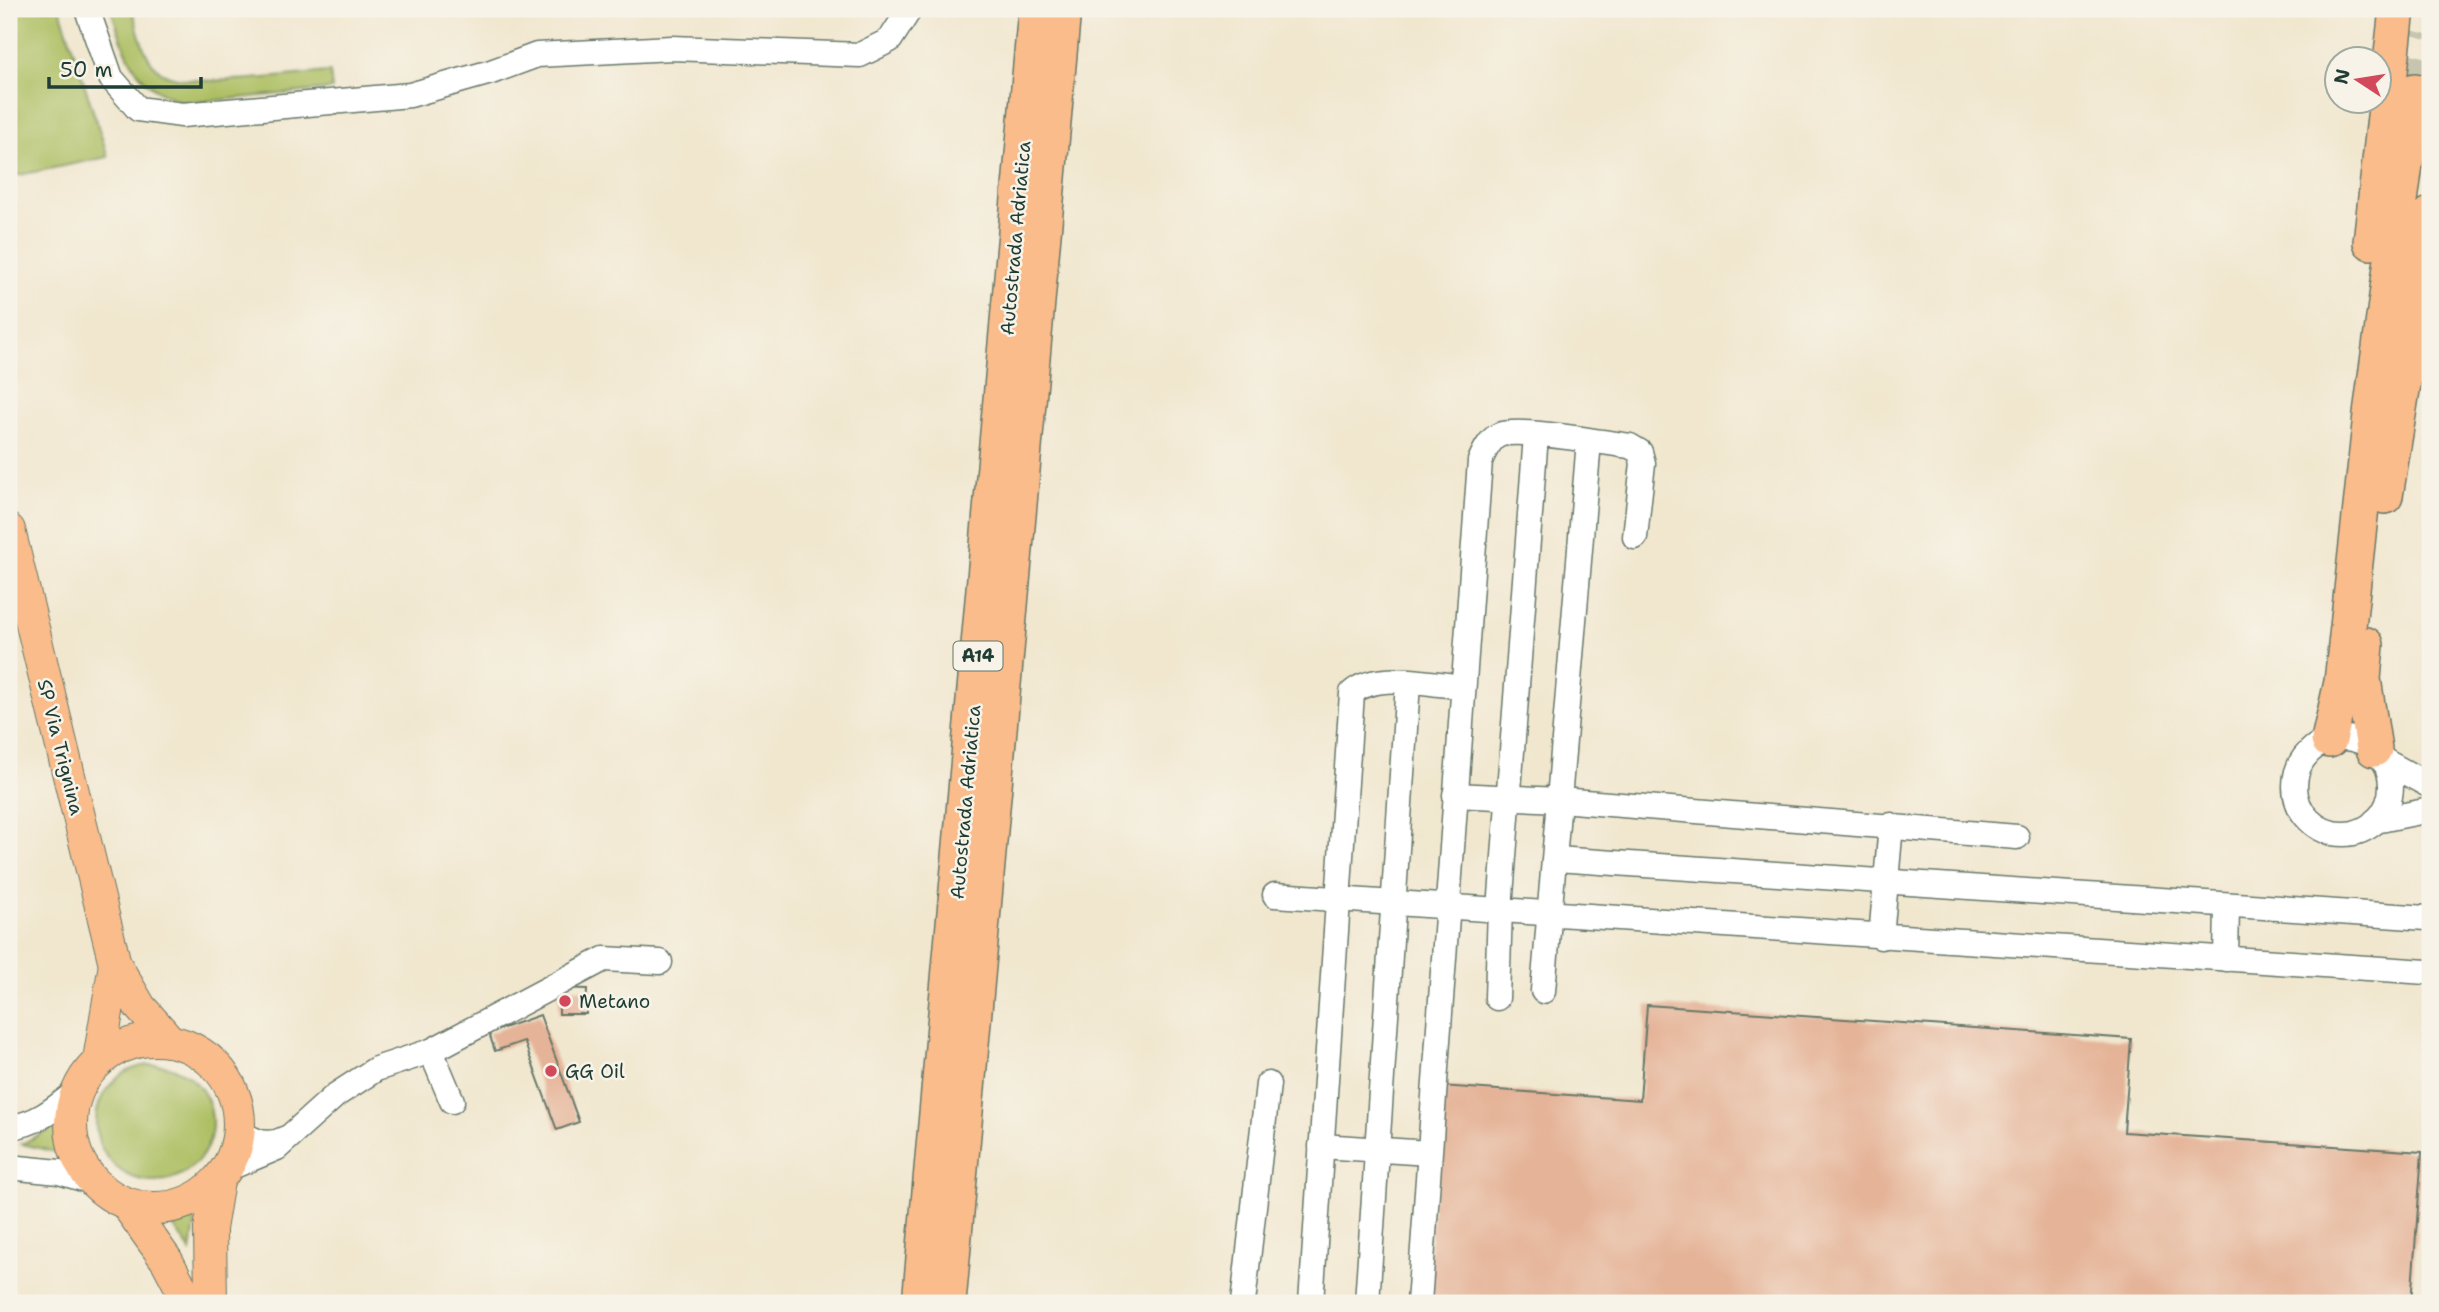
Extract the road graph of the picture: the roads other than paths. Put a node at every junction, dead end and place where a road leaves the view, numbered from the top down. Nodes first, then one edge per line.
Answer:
1 (87, 9) edge
2 (910, 9) edge
3 (1036, 9) edge
4 (1063, 9) edge
5 (2397, 9) edge
6 (2415, 91) tunnel mouth
7 (2430, 215) edge
8 (2430, 331) edge
9 (2386, 409) junction
10 (1536, 436) junction
11 (1590, 442) junction
12 (9, 530) edge
13 (1635, 537) dead end
14 (1408, 683) junction
15 (1463, 687) junction
16 (2329, 740) junction
17 (2379, 755) junction
18 (2430, 786) edge
19 (1455, 795) junction
20 (1508, 796) junction
21 (1560, 800) junction
22 (2430, 810) edge
23 (2375, 821) junction
24 (1891, 825) junction
25 (2017, 837) dead end
26 (1556, 859) junction
27 (1886, 879) junction
28 (1275, 895) dead end
29 (1337, 898) junction
30 (1394, 901) junction
31 (1447, 905) junction
32 (2227, 906) junction
33 (1500, 909) junction
34 (1552, 913) junction
35 (2427, 918) dead end
36 (1881, 937) junction
37 (2226, 959) junction
38 (660, 962) dead end
39 (115, 964) junction
40 (2427, 972) dead end
41 (1544, 991) dead end
42 (1497, 998) dead end
43 (170, 1041) junction
44 (431, 1051) junction
45 (99, 1060) junction
46 (1268, 1084) dead end
47 (77, 1091) junction
48 (452, 1101) dead end
49 (11, 1128) edge
50 (301, 1128) junction
51 (239, 1132) junction
52 (1321, 1146) junction
53 (1378, 1149) junction
54 (1429, 1153) junction
55 (15, 1171) edge
56 (223, 1175) junction
57 (93, 1182) junction
58 (127, 1205) junction
59 (188, 1303) edge
60 (211, 1303) edge
61 (920, 1303) edge
62 (948, 1303) edge
63 (1243, 1303) edge
64 (1311, 1303) edge
65 (1367, 1303) edge
66 (1419, 1303) edge

1 - 2 street
3 - 61 highway, Autostrada Adriatica / A14
4 - 62 highway, Autostrada Adriatica / A14
5 - 9 highway
6 - 9 highway
7 - 9 highway
8 - 9 highway
9 - 16 highway
9 - 17 highway
10 - 11 street
10 - 15 street
10 - 20 street
11 - 13 street
11 - 21 street
12 - 39 main road, SP Via Trignina
14 - 15 street
14 - 29 street
14 - 30 street
15 - 19 street
16 - 17 street
16 - 23 street
17 - 18 street
17 - 23 street
19 - 20 street
19 - 31 street
20 - 21 street
20 - 33 street
21 - 24 street
21 - 26 street
22 - 23 street
24 - 25 street
24 - 27 street
26 - 27 street
26 - 34 street
27 - 32 street
27 - 36 street
28 - 29 street
29 - 30 street
29 - 52 street
30 - 31 street
30 - 53 street
31 - 33 street
31 - 54 street
32 - 35 street
32 - 37 street
33 - 34 street
33 - 42 street
34 - 36 street
34 - 41 street
36 - 37 street
37 - 40 street
38 - 44 street
39 - 43 main road, SP Via Trignina
39 - 45 main road, SP Via Trignina
43 - 45 main road, SP Via Trignina
43 - 51 main road, SP Via Trignina
44 - 48 street
44 - 50 street
45 - 47 main road, SP Via Trignina
46 - 63 street
47 - 49 street
47 - 57 main road, SP Via Trignina
50 - 51 street
50 - 56 street
51 - 56 main road, SP Via Trignina
52 - 53 street
52 - 64 street
53 - 54 street
53 - 65 street
54 - 66 street
55 - 57 street
56 - 58 main road, SP Via Trignina
56 - 60 main road, SP Via Trignina
57 - 58 main road, SP Via Trignina
58 - 59 main road, SP Via Trignina

